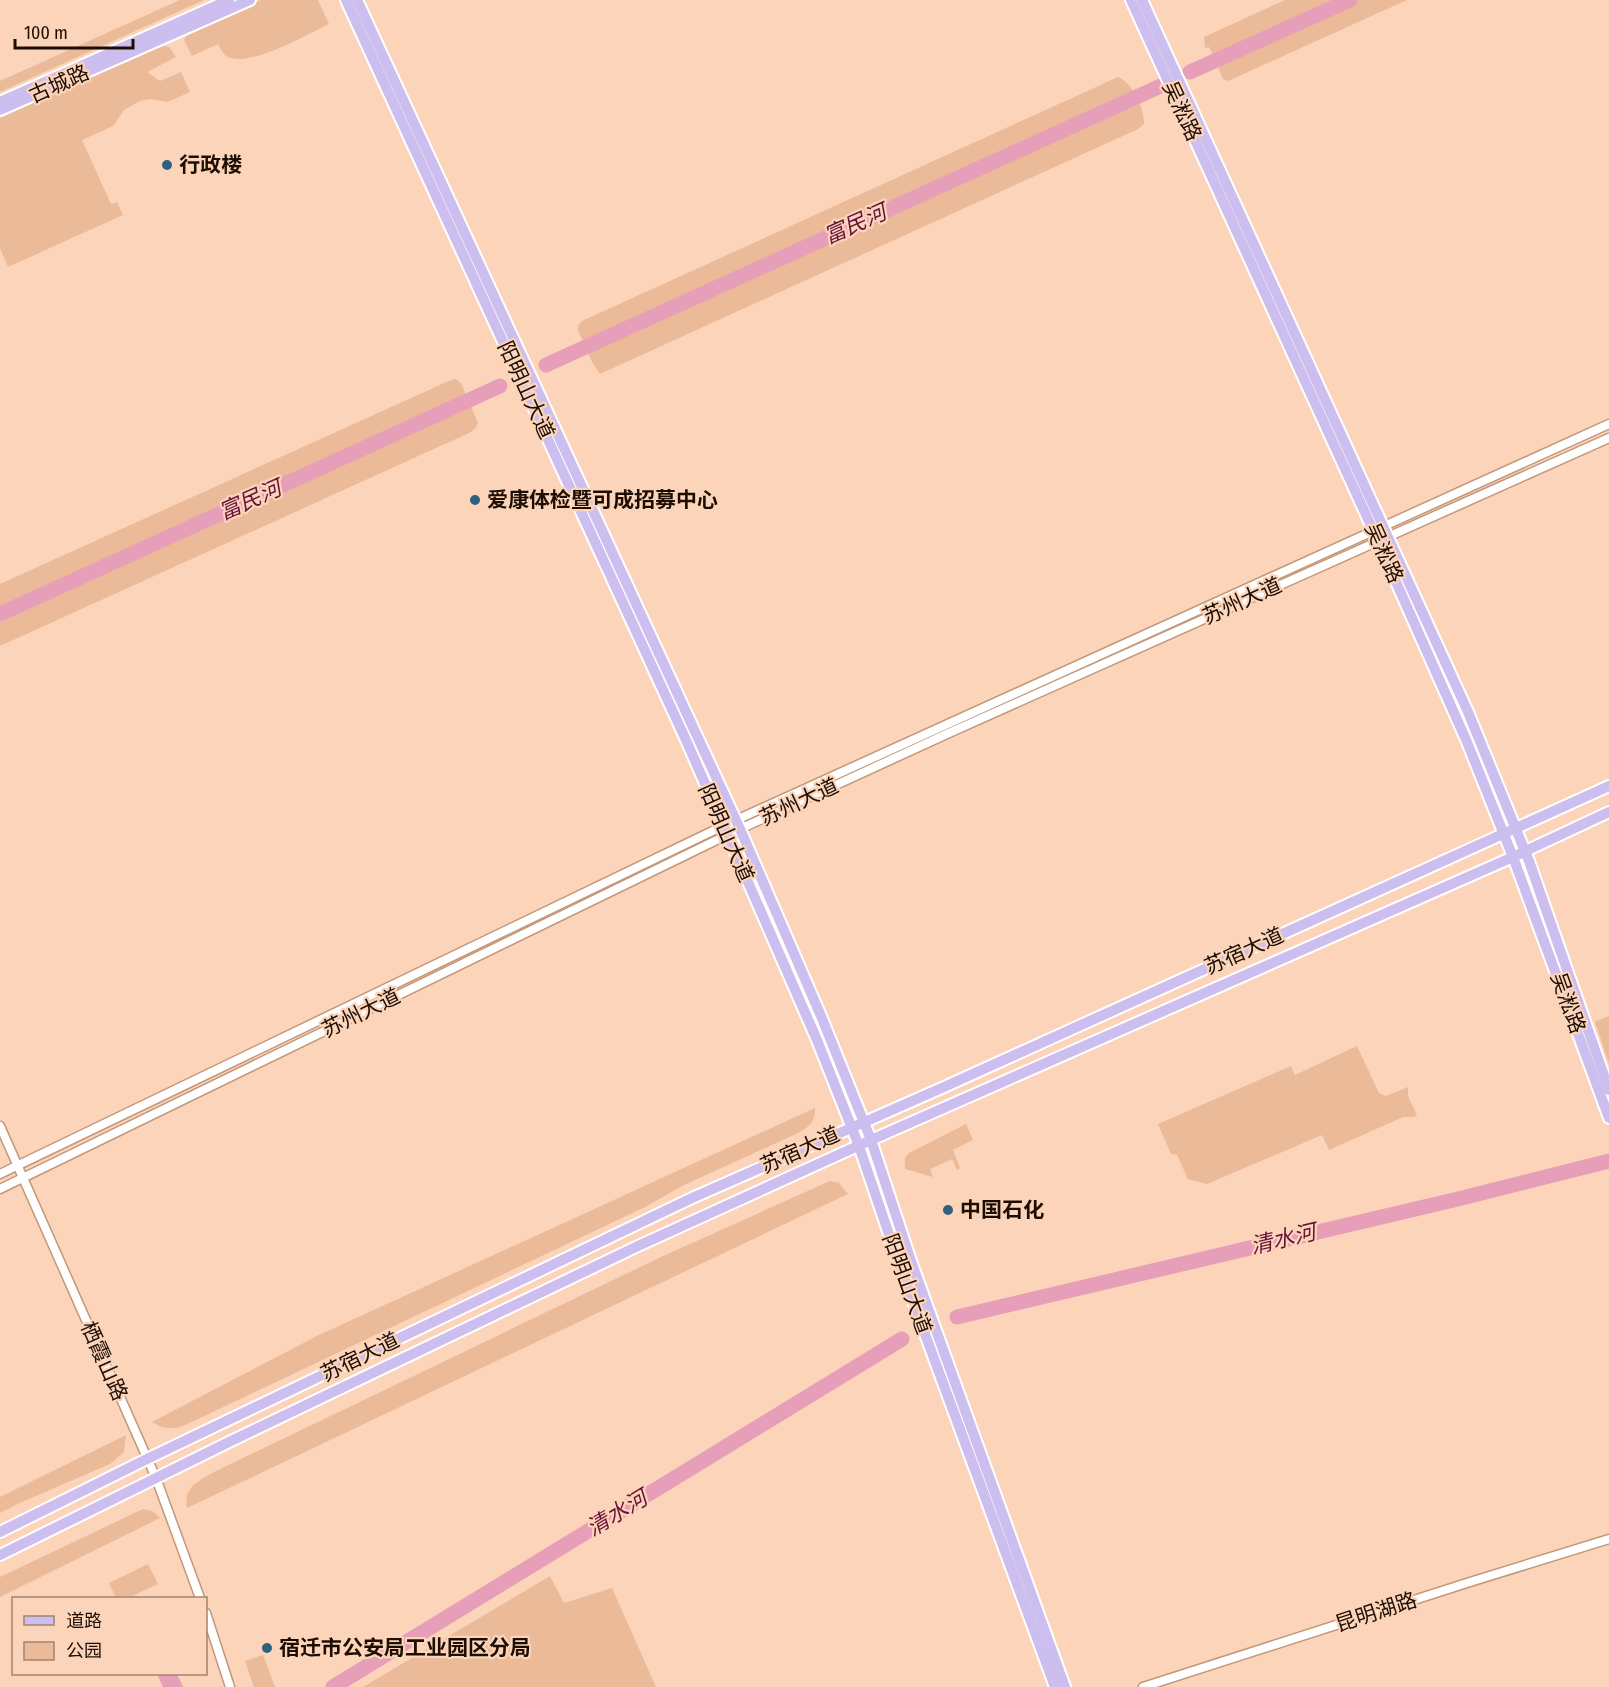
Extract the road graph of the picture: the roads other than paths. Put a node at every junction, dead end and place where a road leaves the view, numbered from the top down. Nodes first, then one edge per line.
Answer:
1 (229, 0) edge
2 (250, 0) edge
3 (346, 0) edge
4 (357, 0) edge
5 (1131, 0) edge
6 (1142, 0) edge
7 (0, 102) edge
8 (0, 110) edge
9 (1609, 424) edge
10 (1609, 438) edge
11 (1380, 533) junction
12 (1609, 786) edge
13 (1609, 812) edge
14 (738, 825) junction
15 (1515, 827) junction
16 (725, 831) junction
17 (1504, 832) junction
18 (1525, 851) junction
19 (1514, 856) junction
20 (1609, 1090) edge
21 (1609, 1118) edge
22 (864, 1122) junction
23 (0, 1126) edge
24 (851, 1127) junction
25 (871, 1140) junction
26 (859, 1146) junction
27 (17, 1166) junction
28 (0, 1174) edge
29 (23, 1178) junction
30 (0, 1189) edge
31 (147, 1459) junction
32 (156, 1478) junction
33 (0, 1532) edge
34 (1609, 1539) edge
35 (0, 1555) edge
36 (199, 1597) edge
37 (207, 1616) edge
38 (230, 1687) edge
39 (1056, 1687) edge
40 (1065, 1687) edge
41 (1143, 1687) edge

1 - 7 main road, 古城路
2 - 8 main road, 古城路
3 - 16 main road, 阳明山大道
4 - 14 main road, 阳明山大道
5 - 11 main road, 吴淞路
6 - 11 main road, 吴淞路
9 - 11 street, 苏州大道
10 - 11 street, 苏州大道
11 - 14 street, 苏州大道
11 - 15 main road, 吴淞路
11 - 17 main road, 吴淞路
12 - 15 main road, 苏宿大道
13 - 18 main road, 苏宿大道
14 - 16 street, 苏州大道
14 - 22 main road, 阳明山大道
15 - 17 main road, 苏宿大道
15 - 18 main road, 吴淞路
16 - 24 main road, 阳明山大道
16 - 27 street, 苏州大道
16 - 29 street, 苏州大道
17 - 19 main road, 吴淞路
17 - 22 main road, 苏宿大道
18 - 19 main road, 苏宿大道
18 - 20 main road, 吴淞路
19 - 21 main road, 吴淞路
19 - 25 main road, 苏宿大道
22 - 24 main road, 苏宿大道
22 - 25 main road, 阳明山大道
23 - 27 street, 栖霞山路
24 - 26 main road, 阳明山大道
24 - 31 main road, 苏宿大道
25 - 26 main road, 苏宿大道
25 - 40 main road, 阳明山大道
26 - 32 main road, 苏宿大道
26 - 39 main road, 阳明山大道
27 - 28 street, 苏州大道
27 - 29 street, 栖霞山路
29 - 30 street, 苏州大道
29 - 31 street, 栖霞山路
31 - 32 street, 栖霞山路
31 - 33 main road, 苏宿大道
32 - 35 main road, 苏宿大道
32 - 36 street, 栖霞山路
34 - 41 street, 昆明湖路
37 - 38 street

